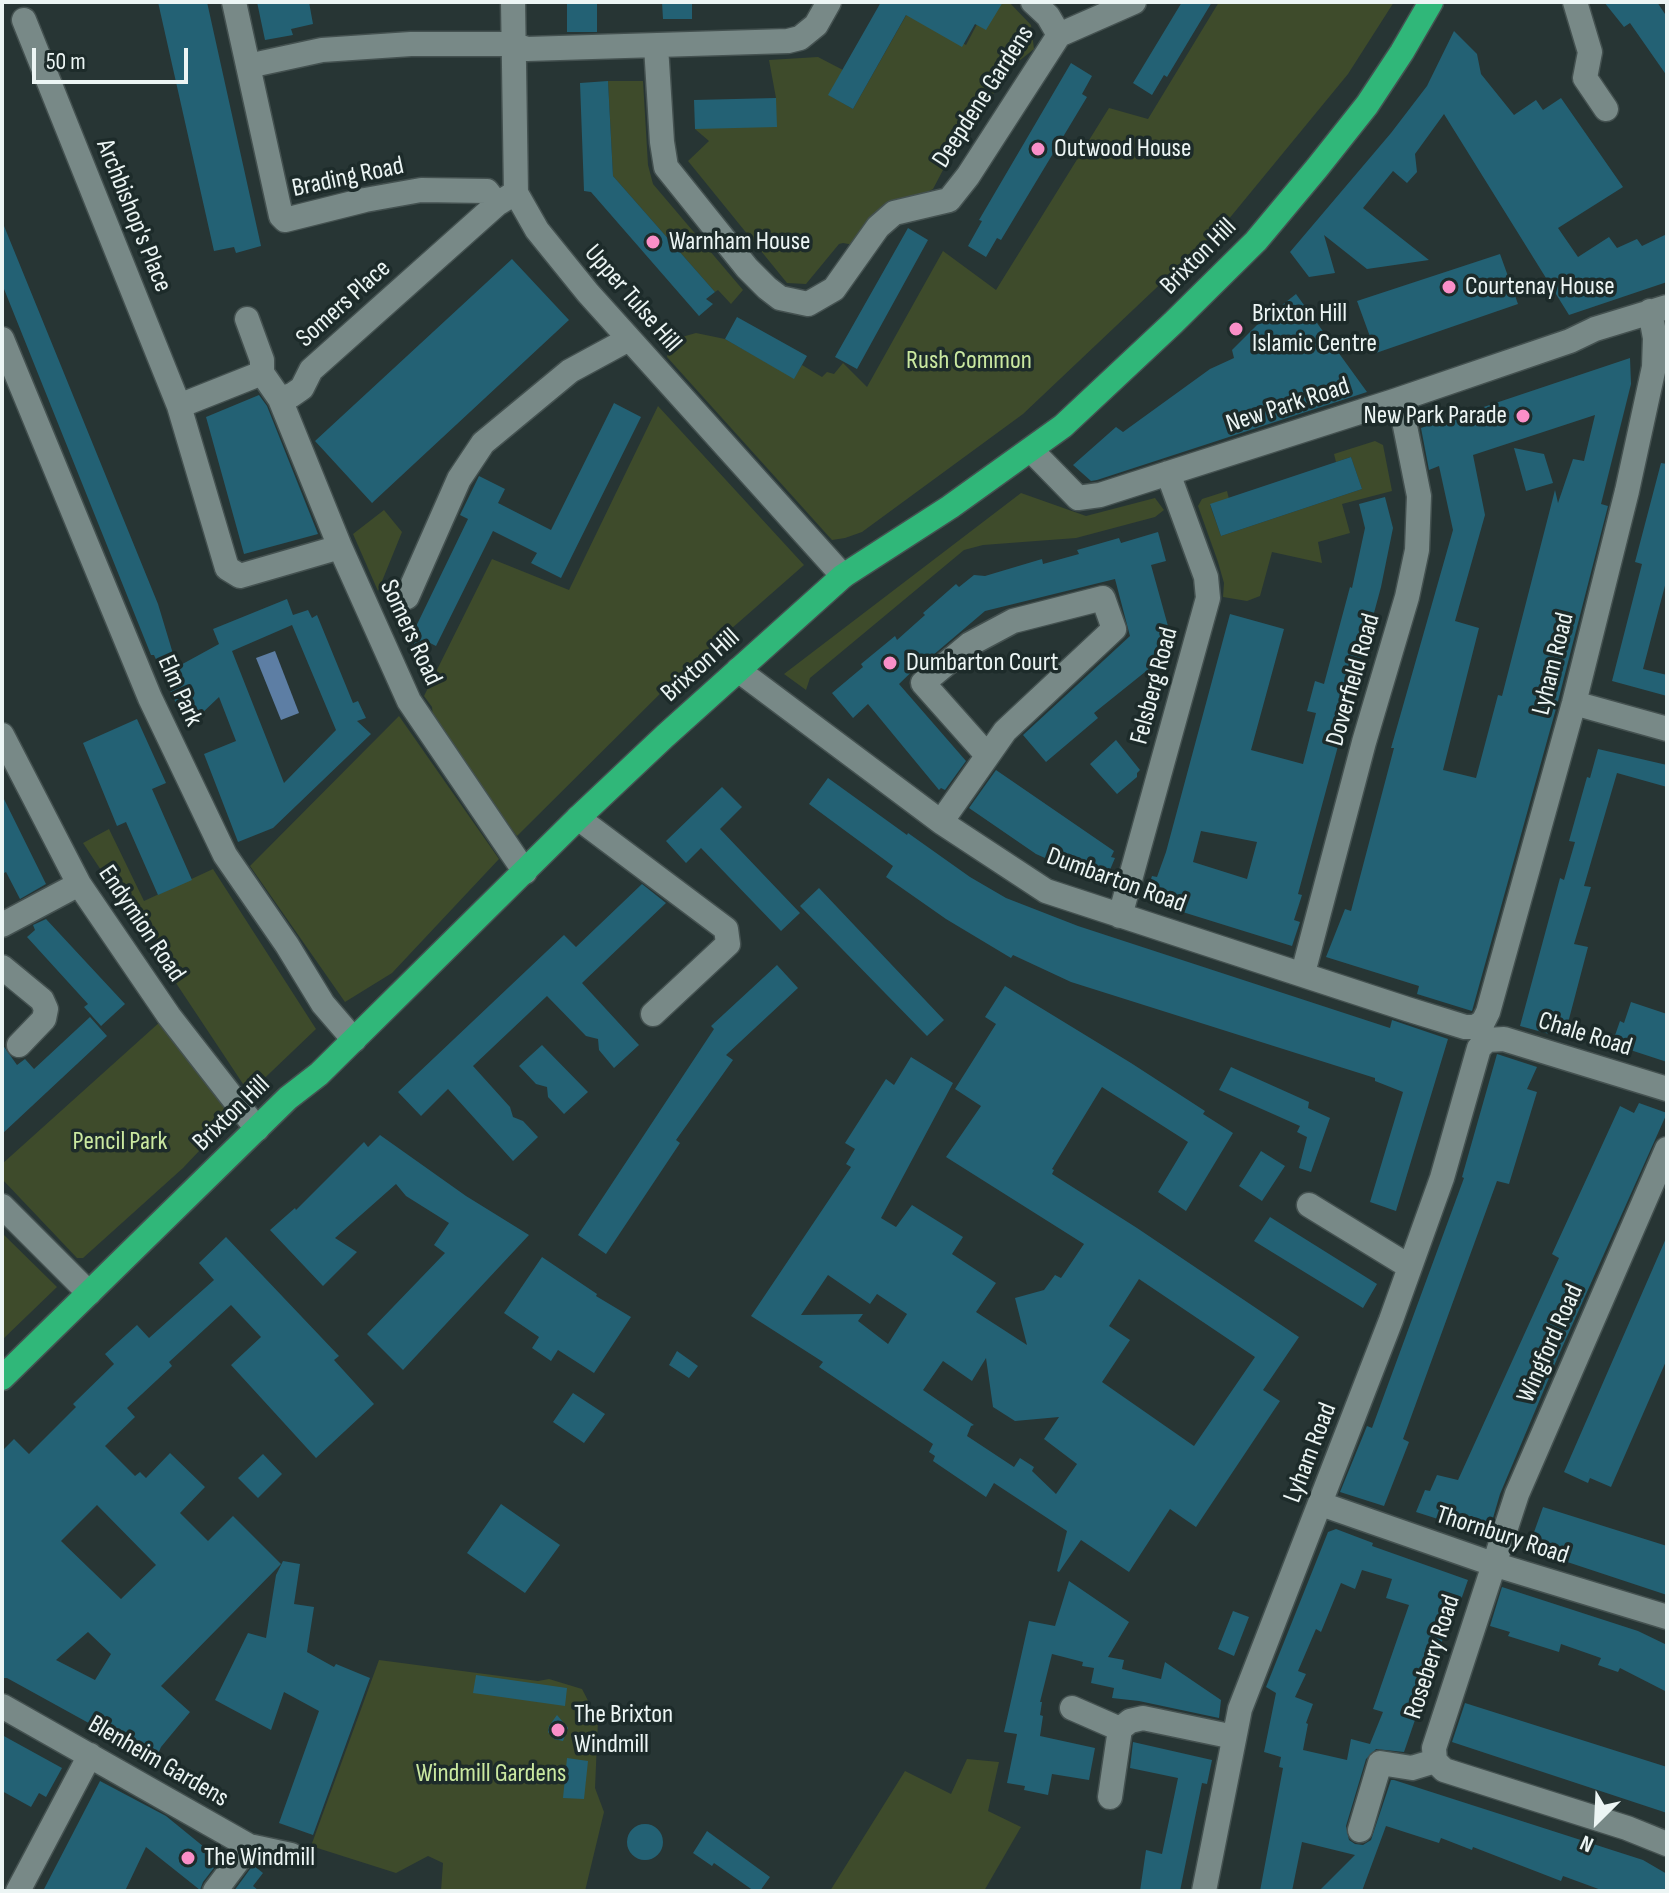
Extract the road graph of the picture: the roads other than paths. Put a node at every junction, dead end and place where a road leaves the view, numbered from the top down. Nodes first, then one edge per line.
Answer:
1 (234, 2) edge
2 (513, 2) edge
3 (1033, 2) edge
4 (1134, 2) edge
5 (1431, 2) edge
6 (1575, 2) edge
7 (828, 4) edge
8 (24, 20) dead end
9 (1059, 35) junction
10 (513, 44) junction
11 (656, 46) junction
12 (248, 66) junction
13 (1606, 109) dead end
14 (506, 198) junction
15 (1658, 309) edge
16 (247, 319) dead end
17 (2, 339) edge
18 (629, 339) junction
19 (262, 373) junction
20 (280, 399) junction
21 (1394, 401) junction
22 (179, 406) junction
23 (1031, 450) junction
24 (1168, 473) junction
25 (340, 547) junction
26 (843, 576) junction
27 (407, 597) dead end
28 (738, 670) junction
29 (1574, 703) junction
30 (1667, 729) edge
31 (2, 735) edge
32 (987, 755) junction
33 (578, 818) junction
34 (941, 822) junction
35 (525, 872) junction
36 (79, 884) junction
37 (1120, 916) junction
38 (2, 925) edge
39 (2, 967) edge
40 (1303, 973) junction
41 (653, 1014) dead end
42 (1483, 1032) junction
43 (354, 1040) junction
44 (19, 1045) dead end
45 (1667, 1089) edge
46 (257, 1129) junction
47 (1667, 1149) edge
48 (1309, 1205) dead end
49 (2, 1206) edge
50 (1410, 1267) junction
51 (89, 1293) junction
52 (2, 1378) edge
53 (1321, 1504) junction
54 (1493, 1564) junction
55 (1667, 1617) edge
56 (2, 1706) edge
57 (1072, 1708) dead end
58 (1120, 1729) junction
59 (1234, 1737) junction
60 (90, 1755) junction
61 (1435, 1761) junction
62 (1110, 1797) dead end
63 (1360, 1830) dead end
64 (1667, 1844) edge
65 (249, 1846) junction
66 (291, 1855) dead end
67 (18, 1891) edge
68 (215, 1891) edge
69 (1204, 1891) edge

1 - 12 street, Brading Road
2 - 10 street, Upper Tulse Hill
3 - 9 street, Deepdene Gardens
4 - 9 street
5 - 23 highway, Brixton Hill
6 - 13 street
7 - 11 street
8 - 22 street, Archbishop's Place
9 - 11 street, Deepdene Gardens
10 - 11 street
10 - 12 street
10 - 14 street, Upper Tulse Hill
12 - 14 street, Brading Road
14 - 18 street, Upper Tulse Hill
14 - 20 street, Somers Place
15 - 21 street, New Park Road
15 - 29 street, Lyham Road
16 - 19 street, Somers Place
17 - 43 street, Elm Park
18 - 26 street, Upper Tulse Hill
18 - 27 street
19 - 20 street, Somers Place
19 - 22 street
20 - 25 street, Somers Road
21 - 24 street, New Park Road
21 - 40 street, Doverfield Road
22 - 25 street, Archbishop's Place
23 - 24 street, New Park Road
23 - 26 highway, Brixton Hill
24 - 37 street, Felsberg Road
25 - 35 street, Somers Road
26 - 28 highway, Brixton Hill
28 - 33 highway, Brixton Hill
28 - 34 street, Dumbarton Road
29 - 30 street
29 - 42 street, Lyham Road
31 - 36 street, Endymion Road
32 - 32 street
32 - 34 street
33 - 35 highway, Brixton Hill
33 - 41 street
34 - 37 street, Dumbarton Road
35 - 43 highway, Brixton Hill
36 - 38 street
36 - 46 street, Endymion Road
37 - 40 street, Dumbarton Road
39 - 44 street
40 - 42 street, Dumbarton Road
42 - 45 street, Chale Road
42 - 50 street, Lyham Road
43 - 46 highway, Brixton Hill
46 - 51 highway, Brixton Hill
47 - 54 street, Wingford Road
48 - 50 street
49 - 51 street
50 - 53 street, Lyham Road
51 - 52 highway, Brixton Hill
53 - 54 street, Thornbury Road
53 - 59 street, Lyham Road
54 - 55 street, Thornbury Road
54 - 61 street, Rosebery Road
56 - 60 street, Blenheim Gardens
57 - 58 street
58 - 59 street
58 - 62 street
59 - 69 street, Lyham Road
60 - 65 street, Blenheim Gardens
60 - 67 street
61 - 63 street
61 - 64 street, Rosebery Road
65 - 66 street, Blenheim Gardens
65 - 68 street

